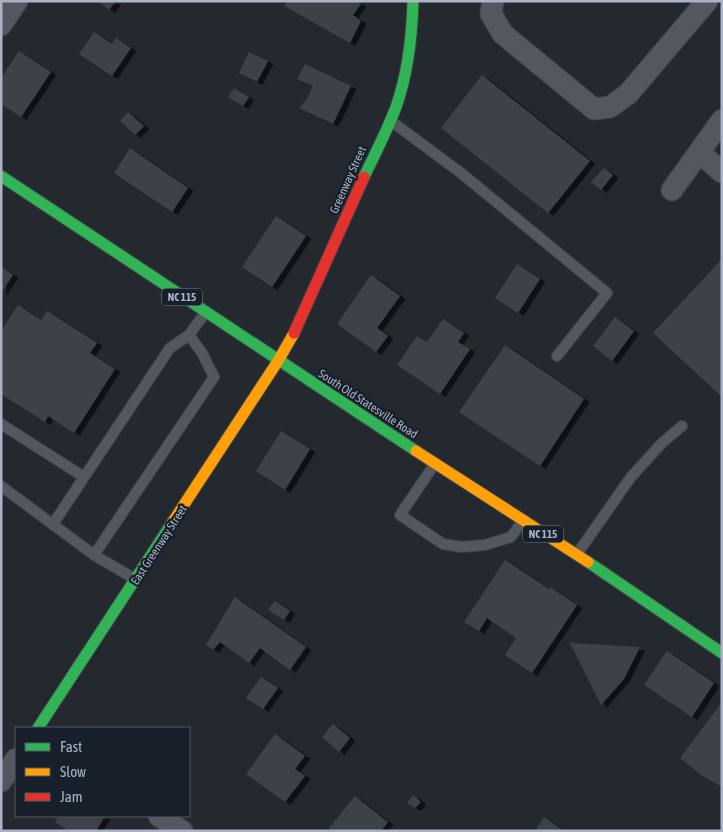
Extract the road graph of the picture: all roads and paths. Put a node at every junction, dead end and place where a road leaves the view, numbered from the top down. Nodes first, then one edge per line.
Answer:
1 (17, 1) edge
2 (413, 1) edge
3 (493, 1) edge
4 (707, 1) edge
5 (1, 26) edge
6 (722, 120) edge
7 (390, 121) junction
8 (699, 152) junction
9 (722, 172) edge
10 (1, 176) edge
11 (672, 190) dead end
12 (205, 312) junction
13 (189, 334) junction
14 (557, 356) dead end
15 (278, 361) junction
16 (1, 424) edge
17 (682, 426) dead end
18 (434, 464) junction
19 (84, 476) junction
20 (1, 486) edge
21 (523, 521) junction
22 (53, 524) junction
23 (94, 555) junction
24 (577, 555) junction
25 (136, 579) junction
26 (722, 653) edge
27 (39, 727) edge
28 (15, 760) edge
29 (1, 781) edge
30 (161, 817) edge
31 (182, 831) edge

1 - 5 street
2 - 7 main road, Greenway Street
3 - 4 street
6 - 8 street
7 - 14 lane
7 - 15 main road, Greenway Street
8 - 9 street
8 - 11 street
10 - 12 main road, South Old Statesville Road / NC 115
12 - 13 lane
12 - 15 main road, South Old Statesville Road / NC 115
13 - 19 lane
13 - 23 lane
15 - 18 main road, South Old Statesville Road / NC 115
15 - 25 main road, East Greenway Street
16 - 19 lane
17 - 24 lane
18 - 21 main road, South Old Statesville Road / NC 115
18 - 21 lane
19 - 22 lane
20 - 22 lane
21 - 24 main road, South Old Statesville Road / NC 115
22 - 23 lane
23 - 25 lane
24 - 26 main road, South Old Statesville Road / NC 115
25 - 27 main road, East Greenway Street
28 - 29 street
30 - 31 street

